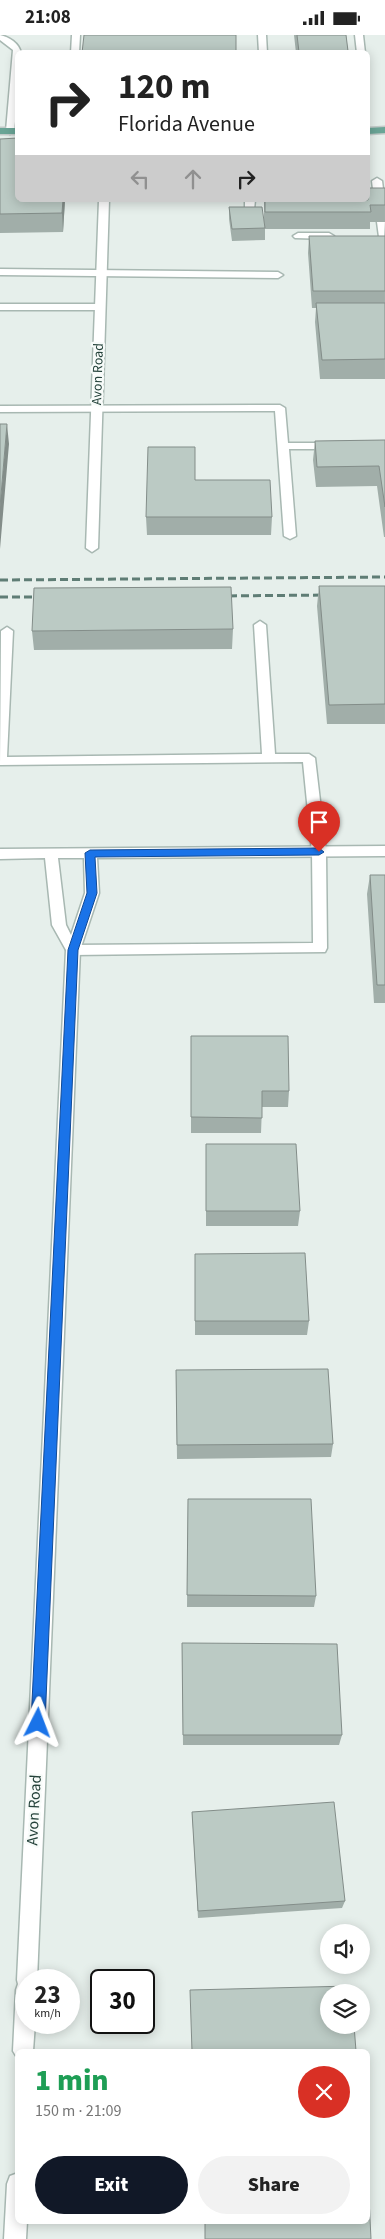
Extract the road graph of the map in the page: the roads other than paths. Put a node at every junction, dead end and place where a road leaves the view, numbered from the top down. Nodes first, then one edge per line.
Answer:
1 (76, 35) edge
2 (262, 35) edge
3 (359, 35) edge
4 (0, 37) edge
5 (17, 50) edge
6 (75, 50) edge
7 (263, 50) edge
8 (361, 50) edge
9 (15, 70) edge
10 (9, 131) edge
11 (370, 131) edge
12 (385, 131) edge
13 (377, 181) edge
14 (104, 202) edge
15 (250, 202) edge
16 (380, 205) edge
17 (250, 217) edge
18 (382, 222) edge
19 (298, 236) dead end
20 (336, 236) edge
21 (381, 237) edge
22 (0, 272) edge
23 (101, 272) junction
24 (278, 275) dead end
25 (0, 307) edge
26 (100, 307) junction
27 (97, 407) junction
28 (0, 409) edge
29 (283, 446) junction
30 (348, 446) edge
31 (290, 536) dead end
32 (92, 548) dead end
33 (260, 625) dead end
34 (7, 631) dead end
35 (269, 757) junction
36 (0, 760) edge
37 (385, 851) edge
38 (319, 852) junction
39 (90, 853) junction
40 (0, 854) edge
41 (51, 854) junction
42 (73, 950) junction
43 (27, 1969) edge
44 (25, 2034) edge
45 (24, 2049) edge
46 (16, 2224) edge
47 (15, 2239) edge

1 - 6 street
2 - 7 street
3 - 8 street
4 - 5 street
9 - 10 street
11 - 12 main road
13 - 16 street
14 - 23 street, Avon Road
15 - 17 street
18 - 21 street
19 - 20 street
22 - 23 street
23 - 24 street
23 - 26 street, Avon Road
25 - 26 street
26 - 27 street, Avon Road
27 - 28 street
27 - 29 street
27 - 32 street, Avon Road
29 - 30 street
29 - 31 street
33 - 35 street
34 - 36 street
35 - 36 street
35 - 38 street
37 - 38 street
38 - 39 street
38 - 42 street
39 - 41 street
39 - 42 street, Avon Road
40 - 41 street
41 - 42 street
42 - 43 street, Avon Road
44 - 45 street
46 - 47 street

